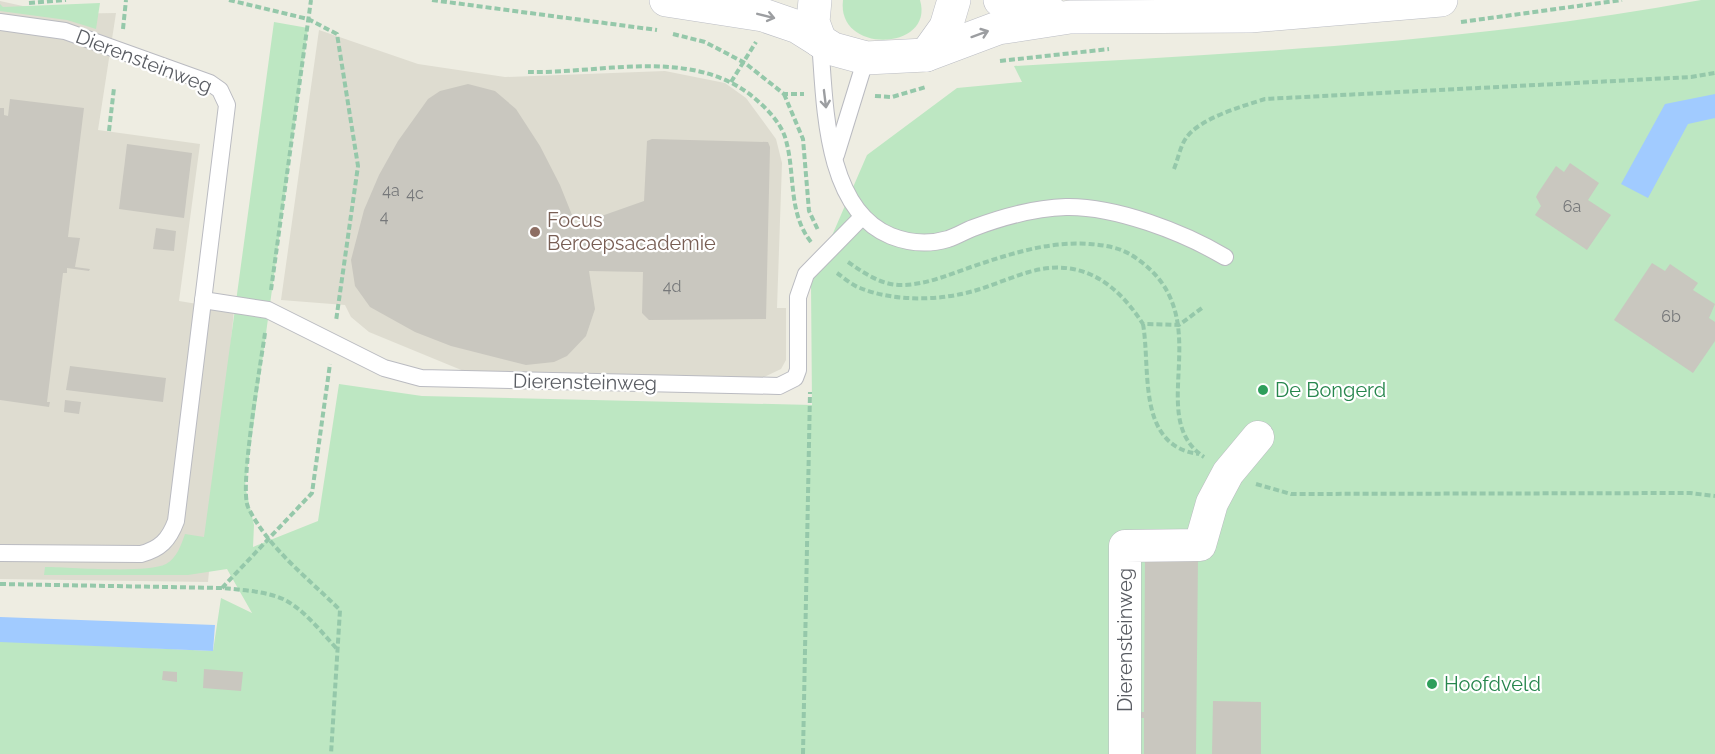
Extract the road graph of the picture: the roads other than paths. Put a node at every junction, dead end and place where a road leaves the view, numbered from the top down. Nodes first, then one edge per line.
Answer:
1 (666, 0) edge
2 (815, 0) edge
3 (954, 0) edge
4 (1000, 0) edge
5 (1441, 0) edge
6 (1070, 17) junction
7 (0, 22) edge
8 (820, 41) junction
9 (926, 55) junction
10 (866, 58) junction
11 (835, 158) junction
12 (862, 217) junction
13 (1225, 257) dead end
14 (203, 300) junction
15 (1258, 437) dead end
16 (0, 554) edge
17 (1125, 754) edge

1 -> 8 main road
2 - 8 main road
3 - 9 main road
4 - 6 main road
5 - 6 main road
9 -> 6 main road
7 - 14 lane, Dierensteinweg
8 - 10 main road
8 -> 11 lane
9 - 10 main road
10 - 11 lane
11 - 12 lane
12 - 13 lane
12 - 14 lane, Dierensteinweg
14 - 16 lane, Dierensteinweg
15 - 17 street, Dierensteinweg

